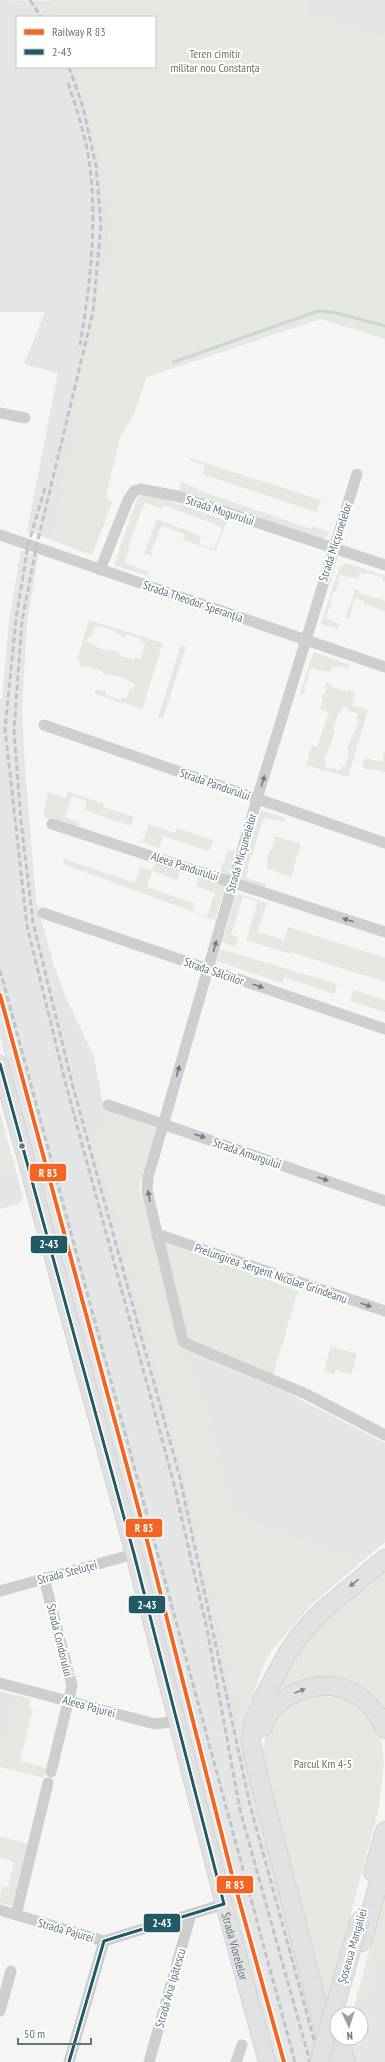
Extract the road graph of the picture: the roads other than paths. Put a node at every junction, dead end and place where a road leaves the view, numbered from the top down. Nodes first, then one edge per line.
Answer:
1 (0, 413) edge
2 (25, 418) dead end
3 (357, 474) dead end
4 (0, 535) edge
5 (334, 547) junction
6 (385, 565) edge
7 (100, 570) junction
8 (305, 640) junction
9 (385, 667) edge
10 (44, 725) dead end
11 (257, 799) junction
12 (52, 824) dead end
13 (385, 843) edge
14 (233, 882) junction
15 (43, 913) dead end
16 (385, 932) edge
17 (208, 968) junction
18 (385, 1029) edge
19 (0, 1064) edge
20 (108, 1105) dead end
21 (163, 1124) junction
22 (385, 1200) edge
23 (156, 1234) junction
24 (385, 1311) edge
25 (385, 1435) edge
26 (134, 1554) junction
27 (385, 1559) edge
28 (44, 1578) junction
29 (0, 1590) edge
30 (0, 1683) edge
31 (270, 1684) junction
32 (69, 1701) junction
33 (271, 1708) junction
34 (178, 1721) junction
35 (385, 1729) edge
36 (256, 1767) junction
37 (385, 1831) edge
38 (385, 1861) edge
39 (224, 1904) junction
40 (0, 1910) edge
41 (191, 1914) junction
42 (16, 1915) junction
43 (364, 1920) junction
44 (104, 1941) junction
45 (308, 1968) junction
46 (11, 1971) dead end
47 (343, 2006) edge
48 (0, 2010) edge
49 (329, 2018) edge
50 (242, 2045) dead end
51 (332, 2046) edge
52 (339, 2046) edge
53 (343, 2061) edge
54 (69, 2062) edge
55 (149, 2062) edge
56 (236, 2062) edge
57 (267, 2062) edge
58 (319, 2062) edge
59 (328, 2062) edge

1 - 2 street
3 - 5 street, Strada Micșunelelor
4 - 7 street, Strada Theodor Speranția
5 - 6 street, Strada Mugurului
5 - 7 street, Strada Mugurului
5 - 8 street, Strada Micșunelelor
7 - 8 street, Strada Theodor Speranția
8 - 9 street, Strada Theodor Speranția
11 -> 8 street, Strada Micșunelelor
10 - 11 street, Strada Pandurului
11 - 13 street, Strada Pandurului
11 - 14 street, Strada Micșunelelor
12 - 14 street, Aleea Pandurului
16 -> 14 street, Aleea Pandurului
17 -> 14 street, Strada Micșunelelor
15 - 17 street, Strada Sălciilor
17 -> 18 street, Strada Sălciilor
21 -> 17 street, Strada Micșunelelor
19 - 26 street, Strada Viorelelor
20 - 21 street, Strada Amurgului
21 -> 22 street, Strada Amurgului
23 -> 21 street, Strada Micșunelelor
23 -> 24 street, Prelungirea Sergent Nicolae Grindeanu
23 - 25 street, Strada Micșunelelor
26 - 28 street, Strada Steluței
26 - 34 street, Strada Viorelelor
27 -> 31 main road
28 - 29 street, Strada Steluței
28 - 32 street, Strada Condorului
30 - 32 street, Aleea Pajurei
31 - 33 main road
31 - 36 main road
32 - 34 street, Aleea Pajurei
32 - 42 street, Strada Condorului
33 -> 35 main road
33 - 36 main road
34 - 39 street, Strada Viorelelor
36 - 45 main road
37 - 43 main road, Șoseaua Mangaliei
38 - 43 main road, Șoseaua Mangaliei
39 - 41 street, Strada Pajurei
39 - 57 street, Strada Viorelelor
40 - 42 street, Strada Pajurei
41 - 44 street, Strada Pajurei
41 - 55 street, Strada Ana Ipătescu
42 - 44 street, Strada Pajurei
43 - 47 main road, Șoseaua Mangaliei
43 - 58 main road, Șoseaua Mangaliei, bridge
44 - 54 street
45 - 49 main road
45 - 53 main road
46 - 48 street
50 - 56 street
51 - 59 main road
52 - 53 main road

